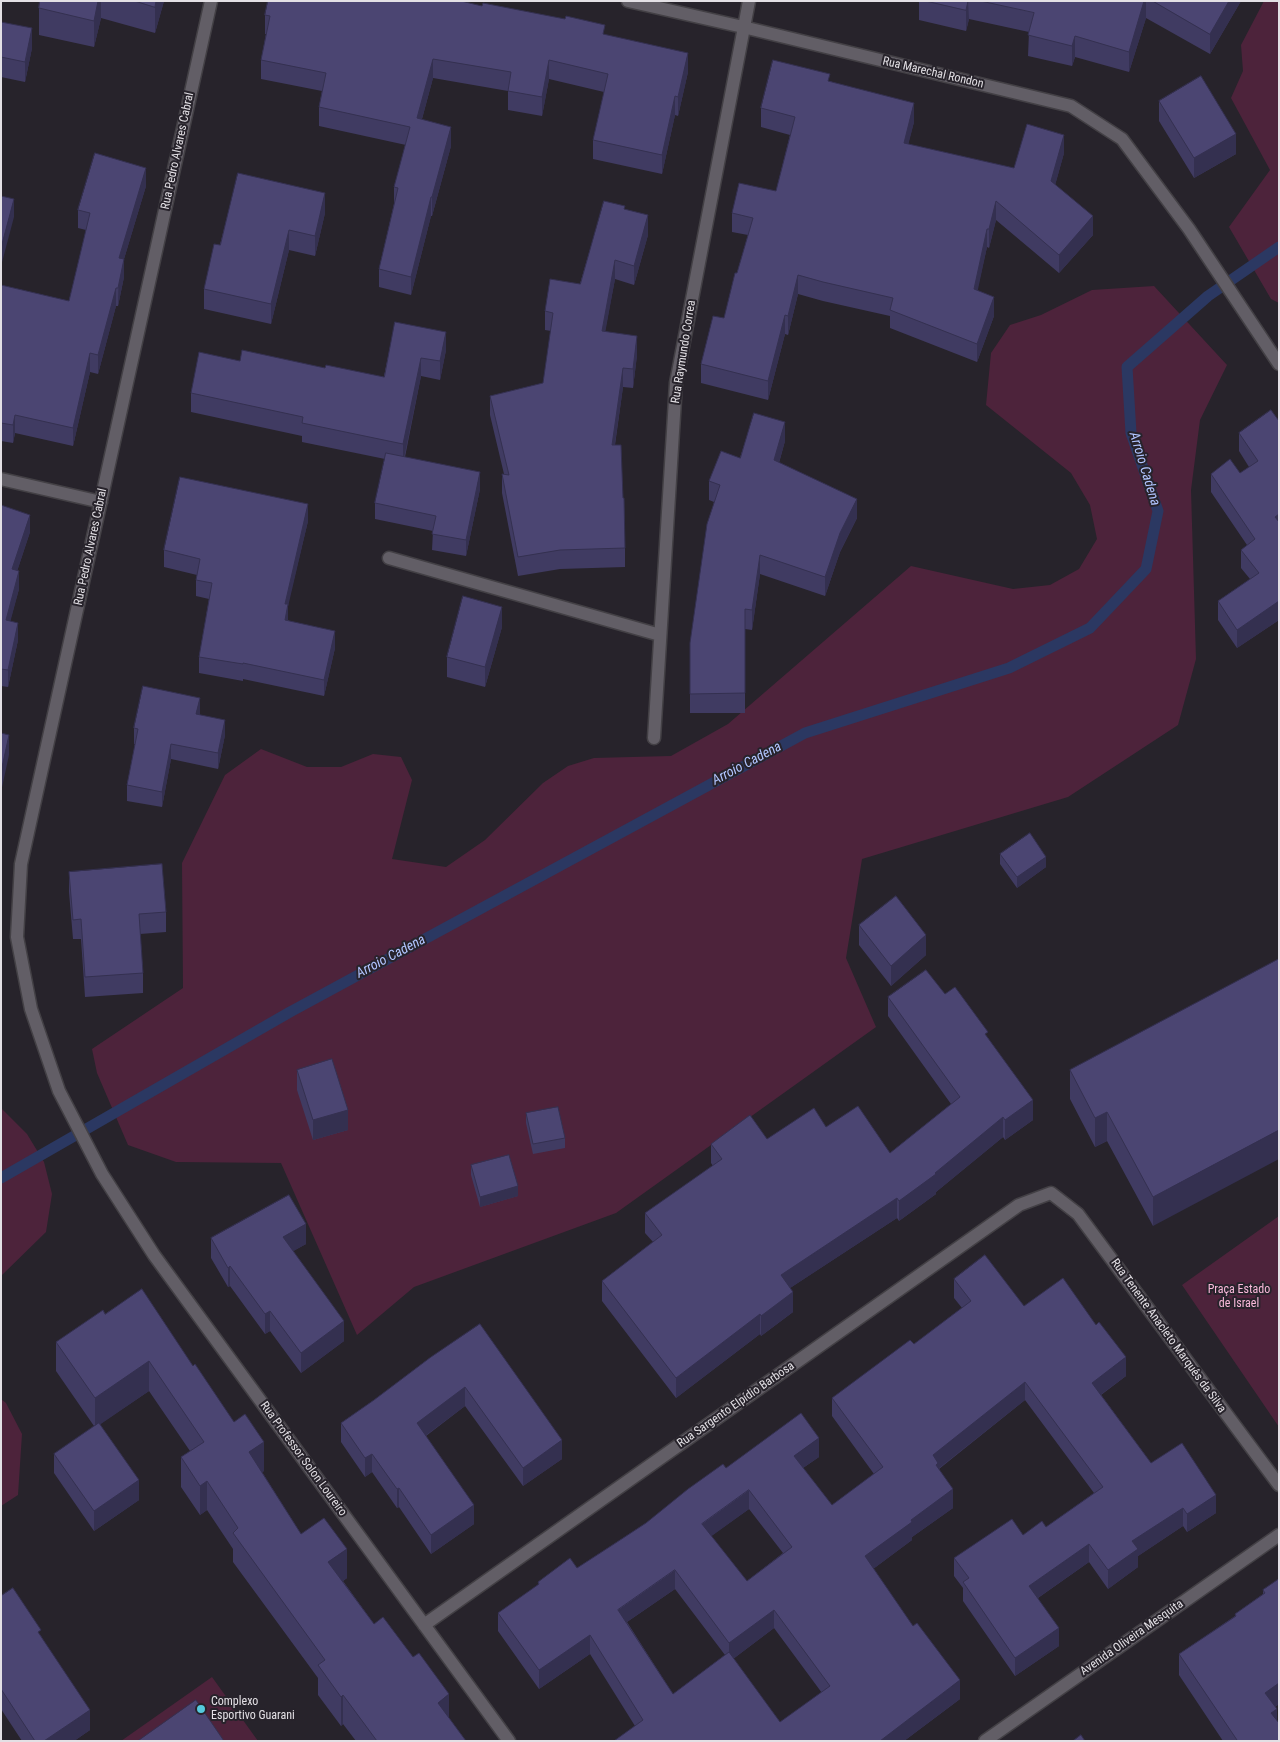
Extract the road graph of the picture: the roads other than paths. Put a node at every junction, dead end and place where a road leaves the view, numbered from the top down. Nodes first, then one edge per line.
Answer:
1 (211, 1) edge
2 (628, 1) edge
3 (749, 1) edge
4 (743, 27) junction
5 (1279, 364) edge
6 (1, 479) edge
7 (101, 502) junction
8 (389, 558) dead end
9 (660, 635) junction
10 (654, 738) dead end
11 (102, 1174) joint
12 (1051, 1193) joint
13 (1279, 1486) edge
14 (1279, 1535) edge
15 (424, 1625) junction
16 (509, 1741) edge
17 (985, 1741) edge

1 - 7 street, Rua Pedro Alvares Cabral
2 - 4 street, Rua Marechal Rondon
3 - 4 street, Rua Raymundo Correa
4 - 5 street, Rua Marechal Rondon
4 - 9 street, Rua Raymundo Correa
6 - 7 street
7 - 11 street, Rua Pedro Alvares Cabral
8 - 9 street
9 - 10 street, Rua Raymundo Correa
11 - 15 street, Rua Professor Solon Loureiro
12 - 13 street, Rua Tenente Anacleto Marquês da Silva
12 - 15 street, Rua Sargento Elpídio Barbosa
14 - 17 street, Avenida Oliveira Mesquita
15 - 16 street, Rua Professor Solon Loureiro

